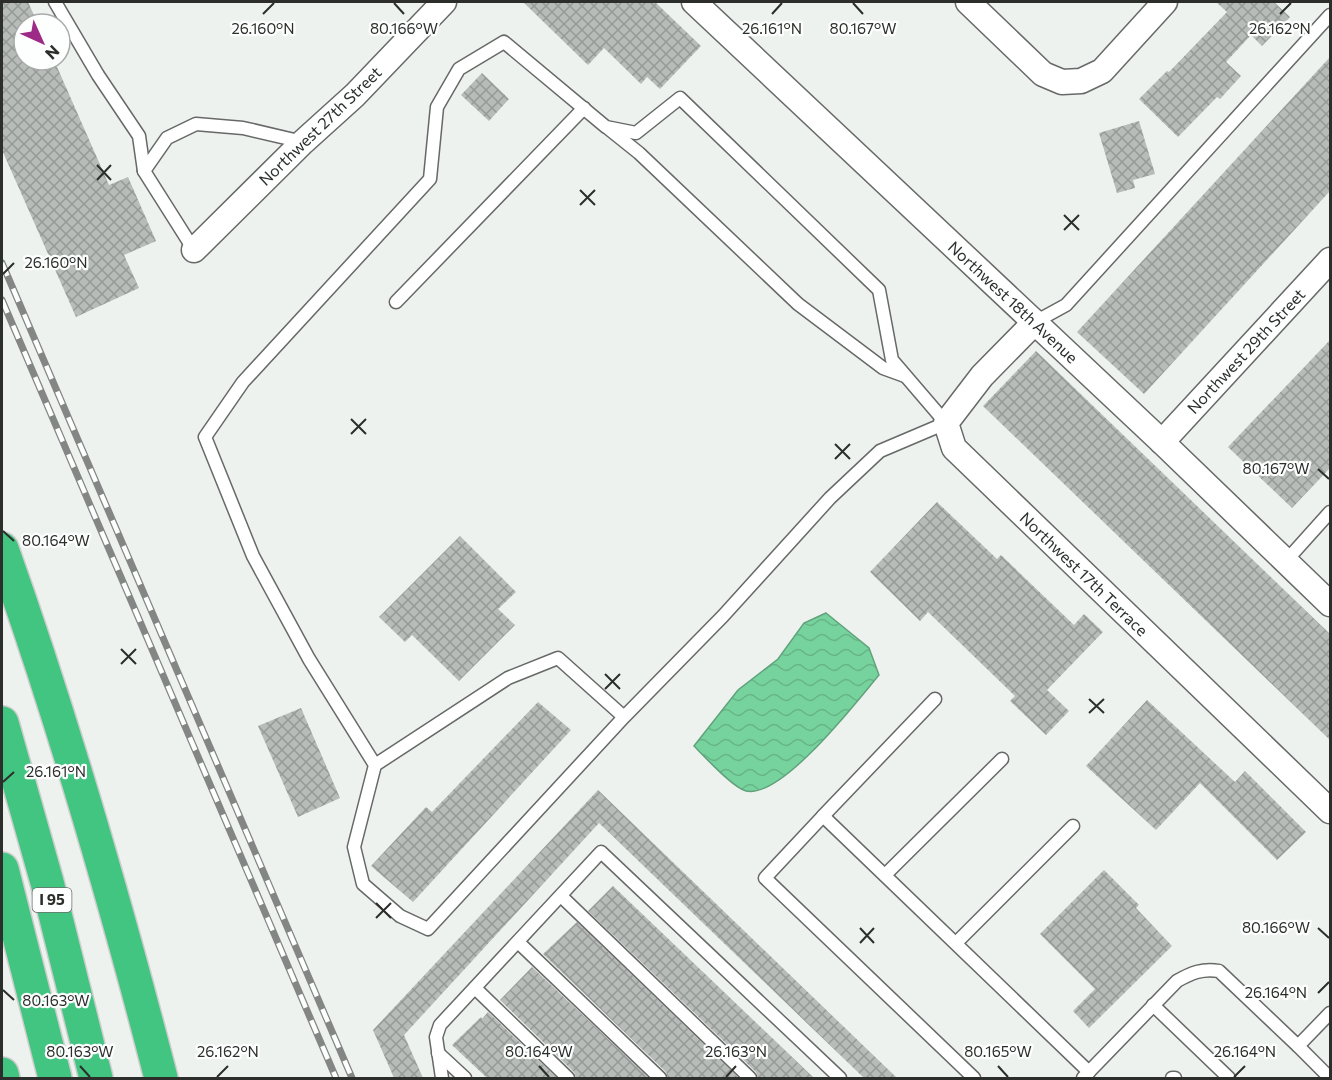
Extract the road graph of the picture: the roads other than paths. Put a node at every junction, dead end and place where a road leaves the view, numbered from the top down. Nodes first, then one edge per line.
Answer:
1 (55, 2) edge
2 (694, 2) edge
3 (968, 2) edge
4 (1166, 2) edge
5 (436, 4) edge
6 (1330, 15) edge
7 (584, 108) junction
8 (606, 127) junction
9 (303, 142) junction
10 (144, 171) junction
11 (194, 250) joint
12 (1330, 260) edge
13 (396, 302) dead end
14 (1035, 322) junction
15 (906, 377) junction
16 (946, 423) junction
17 (1162, 442) junction
18 (1330, 512) edge
19 (2, 549) edge
20 (1286, 561) junction
21 (1330, 604) edge
22 (935, 699) dead end
23 (624, 717) junction
24 (2, 723) edge
25 (1002, 759) dead end
26 (375, 765) junction
27 (1330, 811) edge
28 (823, 816) junction
29 (1073, 826) dead end
30 (2, 869) edge
31 (885, 876) junction
32 (561, 896) junction
33 (518, 942) junction
34 (956, 943) junction
35 (475, 988) junction
36 (1153, 1005) junction
37 (1330, 1013) edge
38 (1298, 1046) junction
39 (438, 1053) junction
40 (2, 1074) edge
41 (1086, 1075) edge
42 (3, 1078) edge
43 (55, 1078) edge
44 (96, 1078) edge
45 (161, 1078) edge
46 (442, 1078) edge
47 (465, 1078) edge
48 (568, 1078) edge
49 (660, 1078) edge
50 (750, 1078) edge
51 (840, 1078) edge
52 (974, 1078) edge
53 (1229, 1078) edge
54 (1330, 1078) edge

1 - 10 lane
2 - 14 street, Northwest 18th Avenue
3 - 4 street
5 - 9 street, Northwest 27th Street
6 - 14 lane
7 - 8 lane
7 - 13 lane
7 - 26 lane
8 - 15 lane
8 - 15 lane
9 - 10 lane
9 - 11 street, Northwest 27th Street
10 - 11 lane
12 - 17 street, Northwest 29th Street
14 - 16 street
14 - 17 street, Northwest 18th Avenue
15 - 16 lane
16 - 23 lane
16 - 27 street, Northwest 17th Terrace
17 - 20 street, Northwest 18th Avenue
18 - 20 lane
19 - 45 highway
20 - 21 street, Northwest 18th Avenue
22 - 28 lane
23 - 26 lane
23 - 26 lane
24 - 44 highway, I 95
25 - 31 lane
28 - 31 lane
28 - 52 lane
29 - 34 lane
30 - 43 highway
31 - 34 lane
32 - 33 lane
32 - 50 lane
32 - 51 lane
33 - 35 lane
33 - 49 lane
34 - 41 lane
35 - 39 lane
35 - 48 lane
36 - 38 lane
36 - 41 lane
36 - 53 lane
37 - 38 lane
38 - 54 lane
39 - 46 lane
39 - 47 lane
40 - 42 highway

